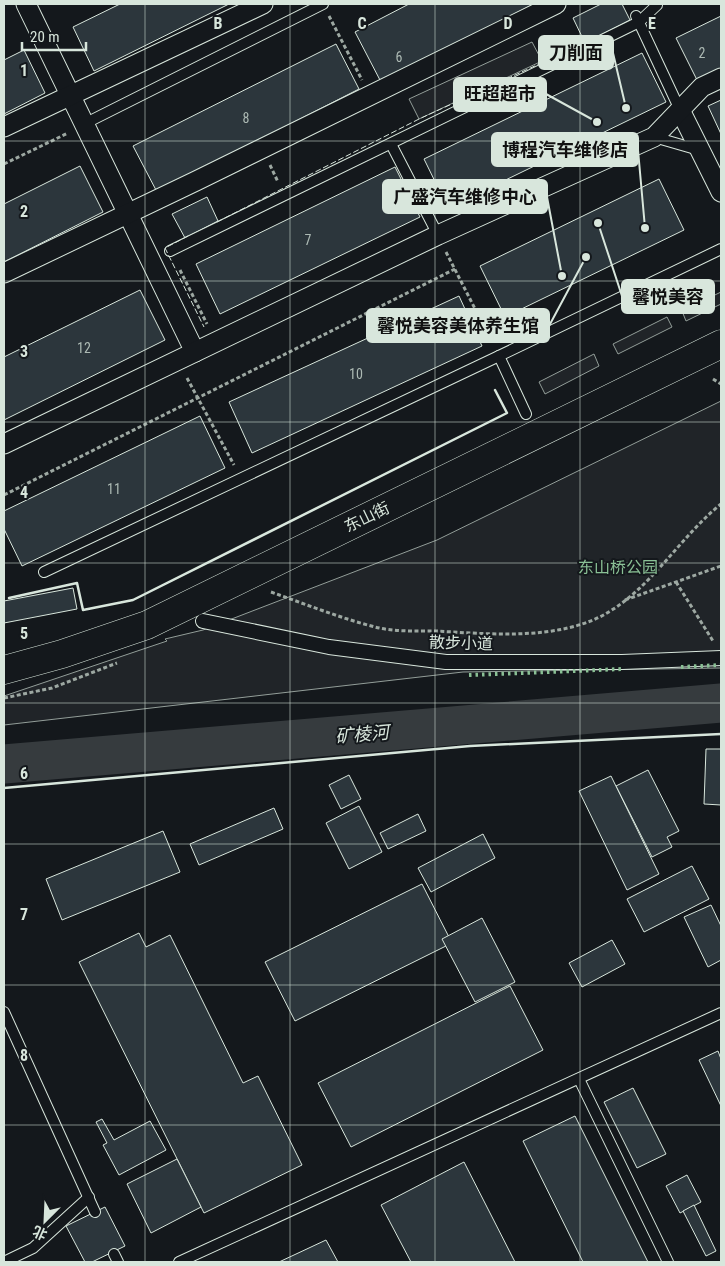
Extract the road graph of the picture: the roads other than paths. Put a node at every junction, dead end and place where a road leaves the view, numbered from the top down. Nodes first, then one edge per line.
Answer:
1 (263, 4) edge
2 (322, 4) edge
3 (556, 4) edge
4 (658, 4) edge
5 (29, 5) edge
6 (639, 22) junction
7 (721, 78) edge
8 (70, 97) junction
9 (680, 110) junction
10 (84, 124) junction
11 (4, 128) edge
12 (654, 137) junction
13 (391, 144) junction
14 (700, 150) junction
15 (721, 192) edge
16 (129, 214) junction
17 (438, 235) junction
18 (721, 249) edge
19 (170, 251) road end
20 (4, 274) edge
21 (721, 344) edge
22 (195, 352) junction
23 (498, 356) junction
24 (526, 414) dead end
25 (4, 444) edge
26 (44, 572) dead end
27 (202, 621) dead end
28 (719, 652) edge
29 (4, 670) edge
30 (4, 1012) edge
31 (721, 1013) edge
32 (579, 1079) junction
33 (89, 1197) junction
34 (95, 1212) dead end
35 (4, 1262) edge
36 (179, 1262) edge
37 (668, 1262) edge

1 - 8 street
2 - 10 lane
3 - 16 street
4 - 6 lane
5 - 8 street
6 - 9 lane
6 - 13 lane
7 - 9 street
8 - 10 street
8 - 11 street
9 - 12 street
9 - 14 street
10 - 16 street
12 - 14 lane
12 - 17 street
13 - 17 lane
13 - 19 lane
14 - 15 street
16 - 20 street
16 - 22 street
17 - 22 street
18 - 23 lane
21 - 29 main road, 东山街
22 - 25 street
23 - 24 lane
23 - 26 lane
27 - 28 street, 散步小道
30 - 33 lane
31 - 32 lane
32 - 36 lane
32 - 37 lane
33 - 34 lane
33 - 35 lane

